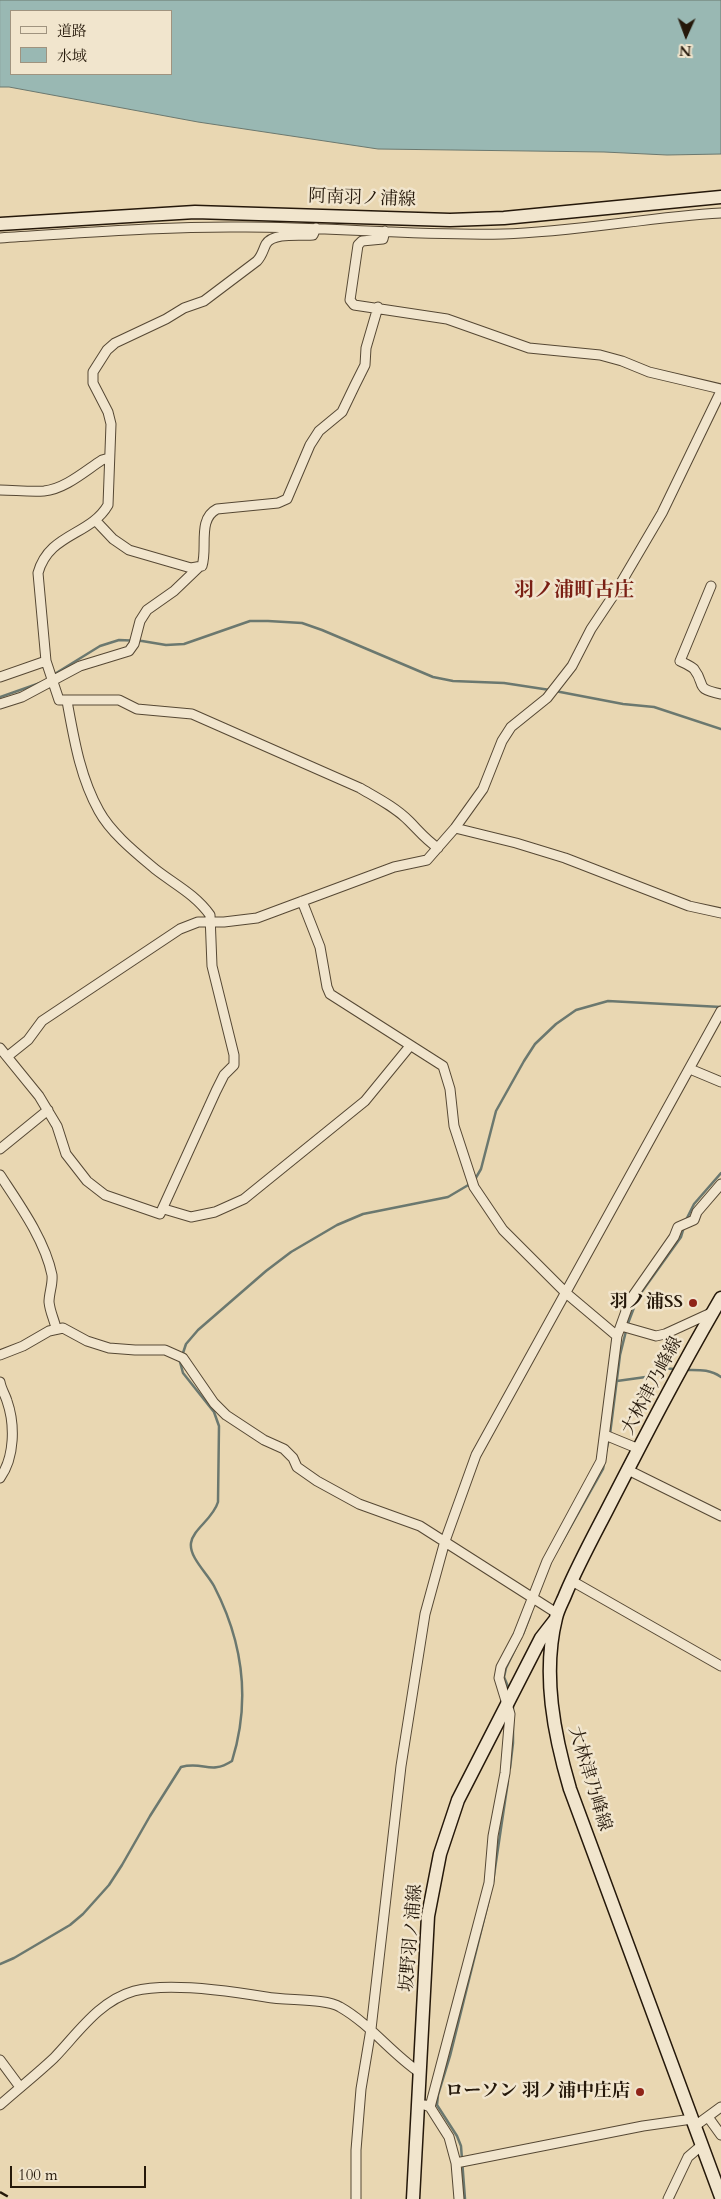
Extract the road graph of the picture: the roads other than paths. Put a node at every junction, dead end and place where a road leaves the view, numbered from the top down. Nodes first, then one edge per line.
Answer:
1 (721, 197) edge
2 (721, 213) edge
3 (0, 224) edge
4 (316, 228) junction
5 (385, 231) junction
6 (0, 238) edge
7 (378, 307) junction
8 (721, 390) edge
9 (109, 458) junction
10 (0, 490) edge
11 (96, 520) junction
12 (198, 568) junction
13 (711, 586) dead end
14 (46, 661) junction
15 (0, 678) edge
16 (52, 682) junction
17 (721, 694) edge
18 (67, 701) junction
19 (0, 704) edge
20 (455, 828) junction
21 (438, 848) junction
22 (302, 901) junction
23 (721, 913) edge
24 (210, 922) junction
25 (721, 1012) edge
26 (410, 1046) junction
27 (0, 1048) edge
28 (8, 1056) junction
29 (690, 1069) junction
30 (721, 1082) edge
31 (48, 1110) junction
32 (0, 1149) edge
33 (0, 1175) edge
34 (721, 1184) edge
35 (164, 1209) junction
36 (566, 1293) junction
37 (721, 1298) edge
38 (713, 1312) junction
39 (620, 1326) junction
40 (56, 1328) junction
41 (617, 1336) junction
42 (0, 1355) edge
43 (0, 1382) edge
44 (605, 1435) junction
45 (639, 1449) junction
46 (628, 1470) junction
47 (0, 1478) edge
48 (721, 1516) edge
49 (445, 1541) junction
50 (572, 1581) junction
51 (535, 1601) junction
52 (557, 1616) junction
53 (721, 1666) edge
54 (508, 1702) junction
55 (371, 2029) junction
56 (0, 2060) edge
57 (419, 2072) junction
58 (20, 2087) junction
59 (424, 2104) junction
60 (0, 2105) edge
61 (721, 2107) edge
62 (708, 2117) junction
63 (694, 2123) junction
64 (721, 2136) edge
65 (702, 2144) junction
66 (456, 2163) junction
67 (721, 2197) edge
68 (356, 2199) edge
69 (413, 2199) edge
70 (459, 2199) edge
71 (668, 2199) edge

1 - 3 main road, 阿南羽ノ浦線
2 - 5 street
4 - 5 street
4 - 6 street
4 - 9 street
5 - 7 street
7 - 8 street
7 - 12 street
8 - 20 street
9 - 10 street
9 - 11 street
11 - 12 street
11 - 14 street
12 - 16 street
13 - 17 street
14 - 15 street
14 - 16 street
16 - 18 street
16 - 19 street
18 - 21 street
18 - 24 street
20 - 21 street
20 - 23 street
21 - 22 street
22 - 24 street
22 - 26 street
24 - 28 street
24 - 35 street
25 - 29 street
26 - 35 street
26 - 36 street
27 - 28 street
28 - 31 street
29 - 30 street
29 - 36 street
31 - 32 street
31 - 35 street
33 - 40 street
34 - 39 street
36 - 41 street
36 - 49 street
37 - 38 main road, 大林津乃峰線
38 - 39 street
38 - 45 main road, 大林津乃峰線
39 - 41 street
40 - 42 street
40 - 49 street
41 - 44 street
43 - 47 street
44 - 45 street
44 - 51 street
45 - 46 main road, 大林津乃峰線
46 - 48 street
46 - 50 main road, 大林津乃峰線
49 - 51 street
49 - 55 street
50 - 52 main road, 大林津乃峰線
50 - 53 street
51 - 52 street
51 - 54 street
52 - 54 main road, 坂野羽ノ浦線
52 - 63 main road, 大林津乃峰線
54 - 57 main road, 坂野羽ノ浦線
54 - 59 street
55 - 57 street
55 - 58 street
55 - 68 street
56 - 58 street
57 - 59 main road, 坂野羽ノ浦線
58 - 60 street
59 - 66 street
59 - 69 main road, 坂野羽ノ浦線
61 - 62 street
62 - 63 street
62 - 64 street
63 - 65 main road, 大林津乃峰線
63 - 66 street
65 - 67 main road, 大林津乃峰線
65 - 71 street
66 - 70 street

